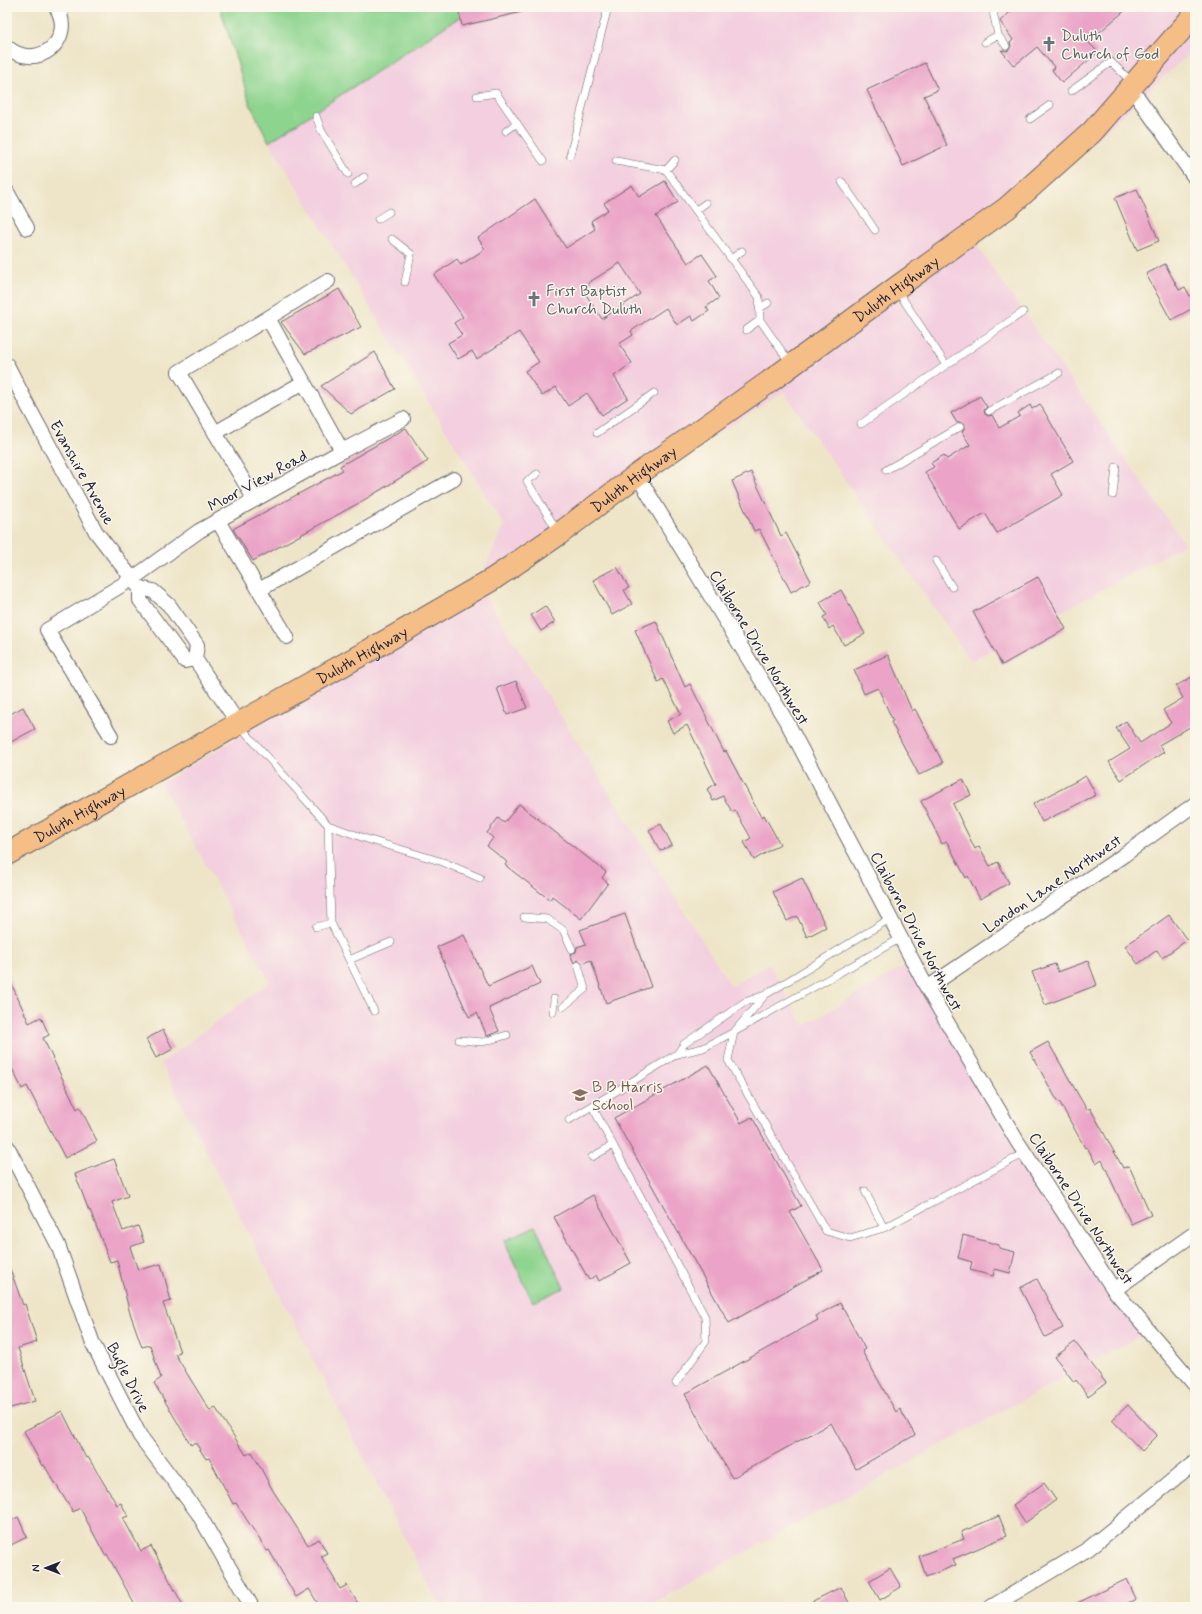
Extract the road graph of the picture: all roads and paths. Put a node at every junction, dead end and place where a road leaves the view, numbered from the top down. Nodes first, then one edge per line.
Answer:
1 (56, 7) edge
2 (608, 7) edge
3 (992, 7) edge
4 (1195, 14) edge
5 (998, 35) junction
6 (985, 42) dead end
7 (1006, 46) dead end
8 (7, 47) edge
9 (1132, 85) junction
10 (1070, 91) dead end
11 (477, 96) dead end
12 (1050, 105) dead end
13 (316, 116) dead end
14 (1030, 119) dead end
15 (517, 123) junction
16 (506, 131) dead end
17 (570, 155) dead end
18 (675, 160) dead end
19 (543, 161) dead end
20 (616, 161) dead end
21 (666, 170) junction
22 (348, 174) dead end
23 (364, 177) dead end
24 (1195, 178) edge
25 (842, 182) dead end
26 (355, 184) dead end
27 (7, 192) edge
28 (706, 203) dead end
29 (696, 210) junction
30 (389, 212) dead end
31 (378, 219) dead end
32 (27, 228) dead end
33 (875, 230) dead end
34 (392, 239) dead end
35 (742, 251) dead end
36 (731, 259) junction
37 (328, 282) dead end
38 (405, 282) dead end
39 (896, 288) junction
40 (768, 303) dead end
41 (760, 308) junction
42 (1023, 312) dead end
43 (268, 318) junction
44 (760, 320) junction
45 (746, 330) dead end
46 (7, 365) edge
47 (791, 365) junction
48 (946, 365) junction
49 (1059, 373) dead end
50 (304, 382) junction
51 (654, 393) dead end
52 (989, 410) dead end
53 (403, 419) dead end
54 (861, 424) dead end
55 (960, 427) dead end
56 (215, 432) junction
57 (597, 433) dead end
58 (342, 451) junction
59 (1116, 467) dead end
60 (886, 470) dead end
61 (538, 474) dead end
62 (637, 476) junction
63 (454, 479) dead end
64 (1113, 495) dead end
65 (255, 500) junction
66 (218, 521) junction
67 (559, 534) junction
68 (936, 561) dead end
69 (136, 583) junction
70 (952, 587) dead end
71 (259, 590) junction
72 (181, 622) junction
73 (165, 634) junction
74 (287, 637) dead end
75 (195, 659) junction
76 (238, 723) junction
77 (111, 736) dead end
78 (1195, 804) edge
79 (328, 825) junction
80 (7, 854) edge
81 (480, 878) dead end
82 (524, 917) dead end
83 (890, 918) junction
84 (331, 923) junction
85 (316, 927) dead end
86 (901, 938) junction
87 (391, 942) dead end
88 (572, 949) dead end
89 (350, 960) junction
90 (578, 965) dead end
91 (927, 988) junction
92 (765, 995) junction
93 (554, 999) dead end
94 (563, 1007) dead end
95 (374, 1011) dead end
96 (553, 1012) dead end
97 (734, 1032) junction
98 (507, 1035) dead end
99 (459, 1040) dead end
100 (677, 1054) junction
101 (592, 1106) junction
102 (569, 1120) dead end
103 (7, 1146) edge
104 (613, 1146) junction
105 (1025, 1153) junction
106 (592, 1157) dead end
107 (865, 1191) dead end
108 (884, 1228) junction
109 (1195, 1233) edge
110 (1114, 1290) junction
111 (676, 1383) dead end
112 (1195, 1385) edge
113 (1195, 1462) edge
114 (1012, 1602) edge
115 (252, 1607) edge
116 (991, 1607) edge

1 - 8 street
2 - 17 lane
3 - 5 lane
4 - 9 main road, Duluth Highway
5 - 6 lane
5 - 7 lane
9 - 10 lane
9 - 24 street
9 - 39 main road, Duluth Highway
11 - 15 lane
12 - 14 lane
13 - 22 lane
15 - 16 lane
15 - 19 lane
18 - 21 lane
20 - 21 lane
21 - 29 lane
23 - 26 lane
25 - 33 lane
27 - 32 street
28 - 29 lane
29 - 36 lane
30 - 31 lane
34 - 38 lane
35 - 36 lane
36 - 41 lane
37 - 43 street
39 - 47 main road, Duluth Highway
39 - 48 lane
40 - 41 lane
41 - 44 lane
42 - 48 lane
43 - 50 street
43 - 56 street
44 - 45 lane
44 - 47 lane
46 - 69 street, Evanshire Avenue
47 - 62 main road, Duluth Highway
48 - 54 lane
49 - 52 lane
50 - 56 street
50 - 58 street
51 - 57 lane
53 - 58 street, Moor View Road
55 - 60 lane
56 - 65 street
58 - 65 street, Moor View Road
59 - 64 lane
61 - 67 lane
62 - 67 main road, Duluth Highway
62 - 83 street, Claiborne Drive Northwest
63 - 71 street
65 - 66 street, Moor View Road
66 - 69 street, Moor View Road
66 - 71 street
67 - 76 main road, Duluth Highway
68 - 70 lane
69 - 72 street
69 - 73 street, Evanshire Avenue
69 - 77 street, Moor View Road
71 - 74 street
72 - 73 street
72 - 75 street
73 - 75 street, Evanshire Avenue
75 - 76 street
76 - 79 lane
76 - 80 main road, Duluth Highway
78 - 91 street, London Lane Northwest
79 - 81 lane
79 - 84 lane
82 - 88 lane
83 - 86 street, Claiborne Drive Northwest
83 - 92 lane
84 - 85 lane
84 - 89 lane
86 - 91 street, Claiborne Drive Northwest
86 - 97 lane
87 - 89 lane
89 - 95 lane
90 - 94 lane
91 - 105 street, Claiborne Drive Northwest
92 - 97 lane
92 - 100 lane
93 - 96 lane
97 - 100 lane
97 - 108 lane
98 - 99 lane
100 - 101 lane
101 - 102 lane
101 - 104 lane
103 - 115 street, Bugle Drive
104 - 106 lane
104 - 111 lane
105 - 108 lane
105 - 110 street, Claiborne Drive Northwest
107 - 108 lane
109 - 110 street
110 - 112 street, Claiborne Drive Northwest
113 - 114 street
114 - 116 street

